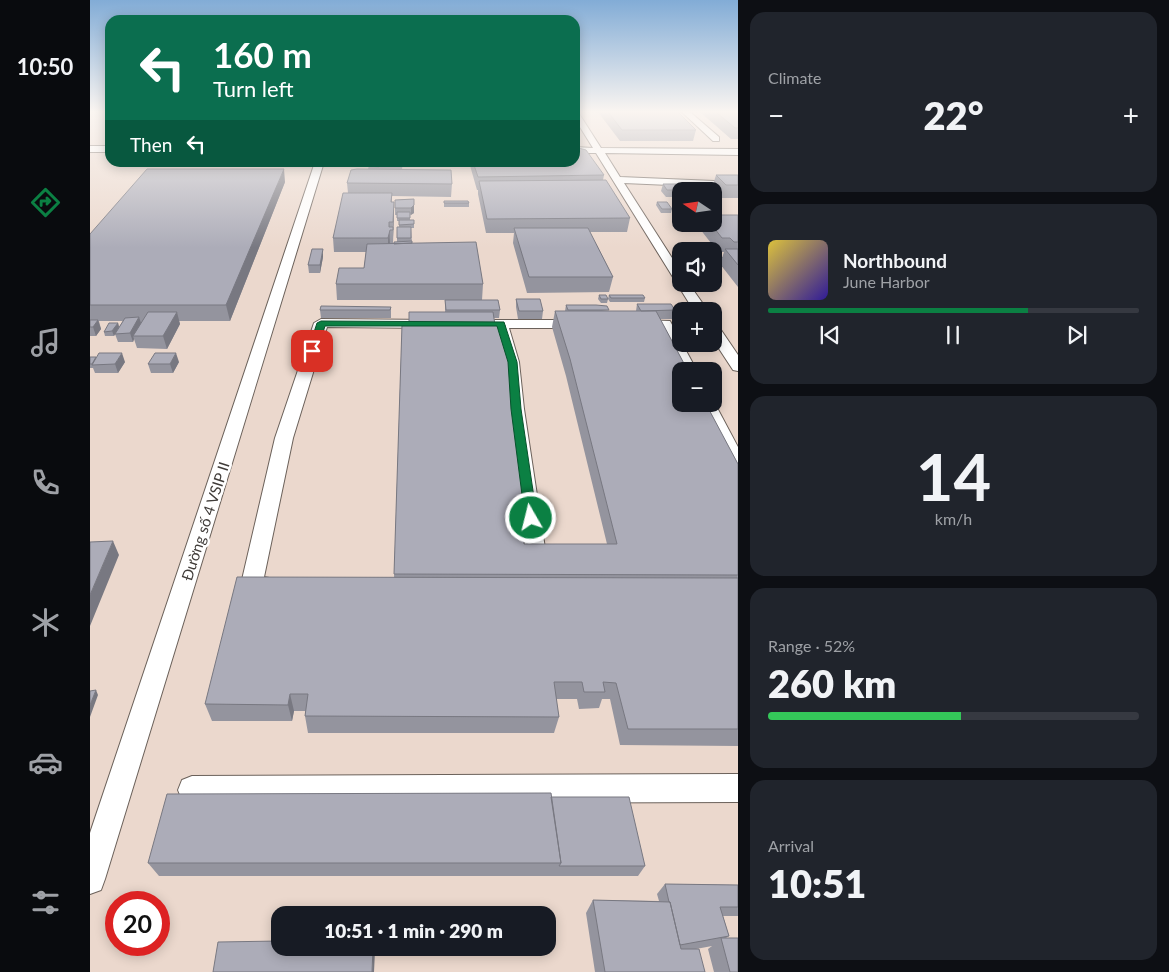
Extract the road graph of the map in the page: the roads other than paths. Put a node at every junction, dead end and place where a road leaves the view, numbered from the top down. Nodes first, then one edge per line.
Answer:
1 (602, 157) edge
2 (318, 167) edge
3 (616, 180) junction
4 (738, 185) edge
5 (672, 258) edge
6 (722, 262) edge
7 (738, 262) edge
8 (501, 324) junction
9 (588, 324) edge
10 (626, 324) edge
11 (722, 342) edge
12 (685, 362) edge
13 (738, 367) edge
14 (710, 412) edge
15 (738, 464) edge
16 (536, 555) edge
17 (290, 587) edge
18 (738, 788) edge
19 (192, 790) dead end
20 (90, 879) edge

1 - 3 street
2 - 20 street, Đường số 4 VSIP II
3 - 4 street
3 - 5 street
6 - 7 street
8 - 9 street
8 - 16 street
8 - 17 street
10 - 12 street
11 - 13 street
14 - 15 street
18 - 19 street

